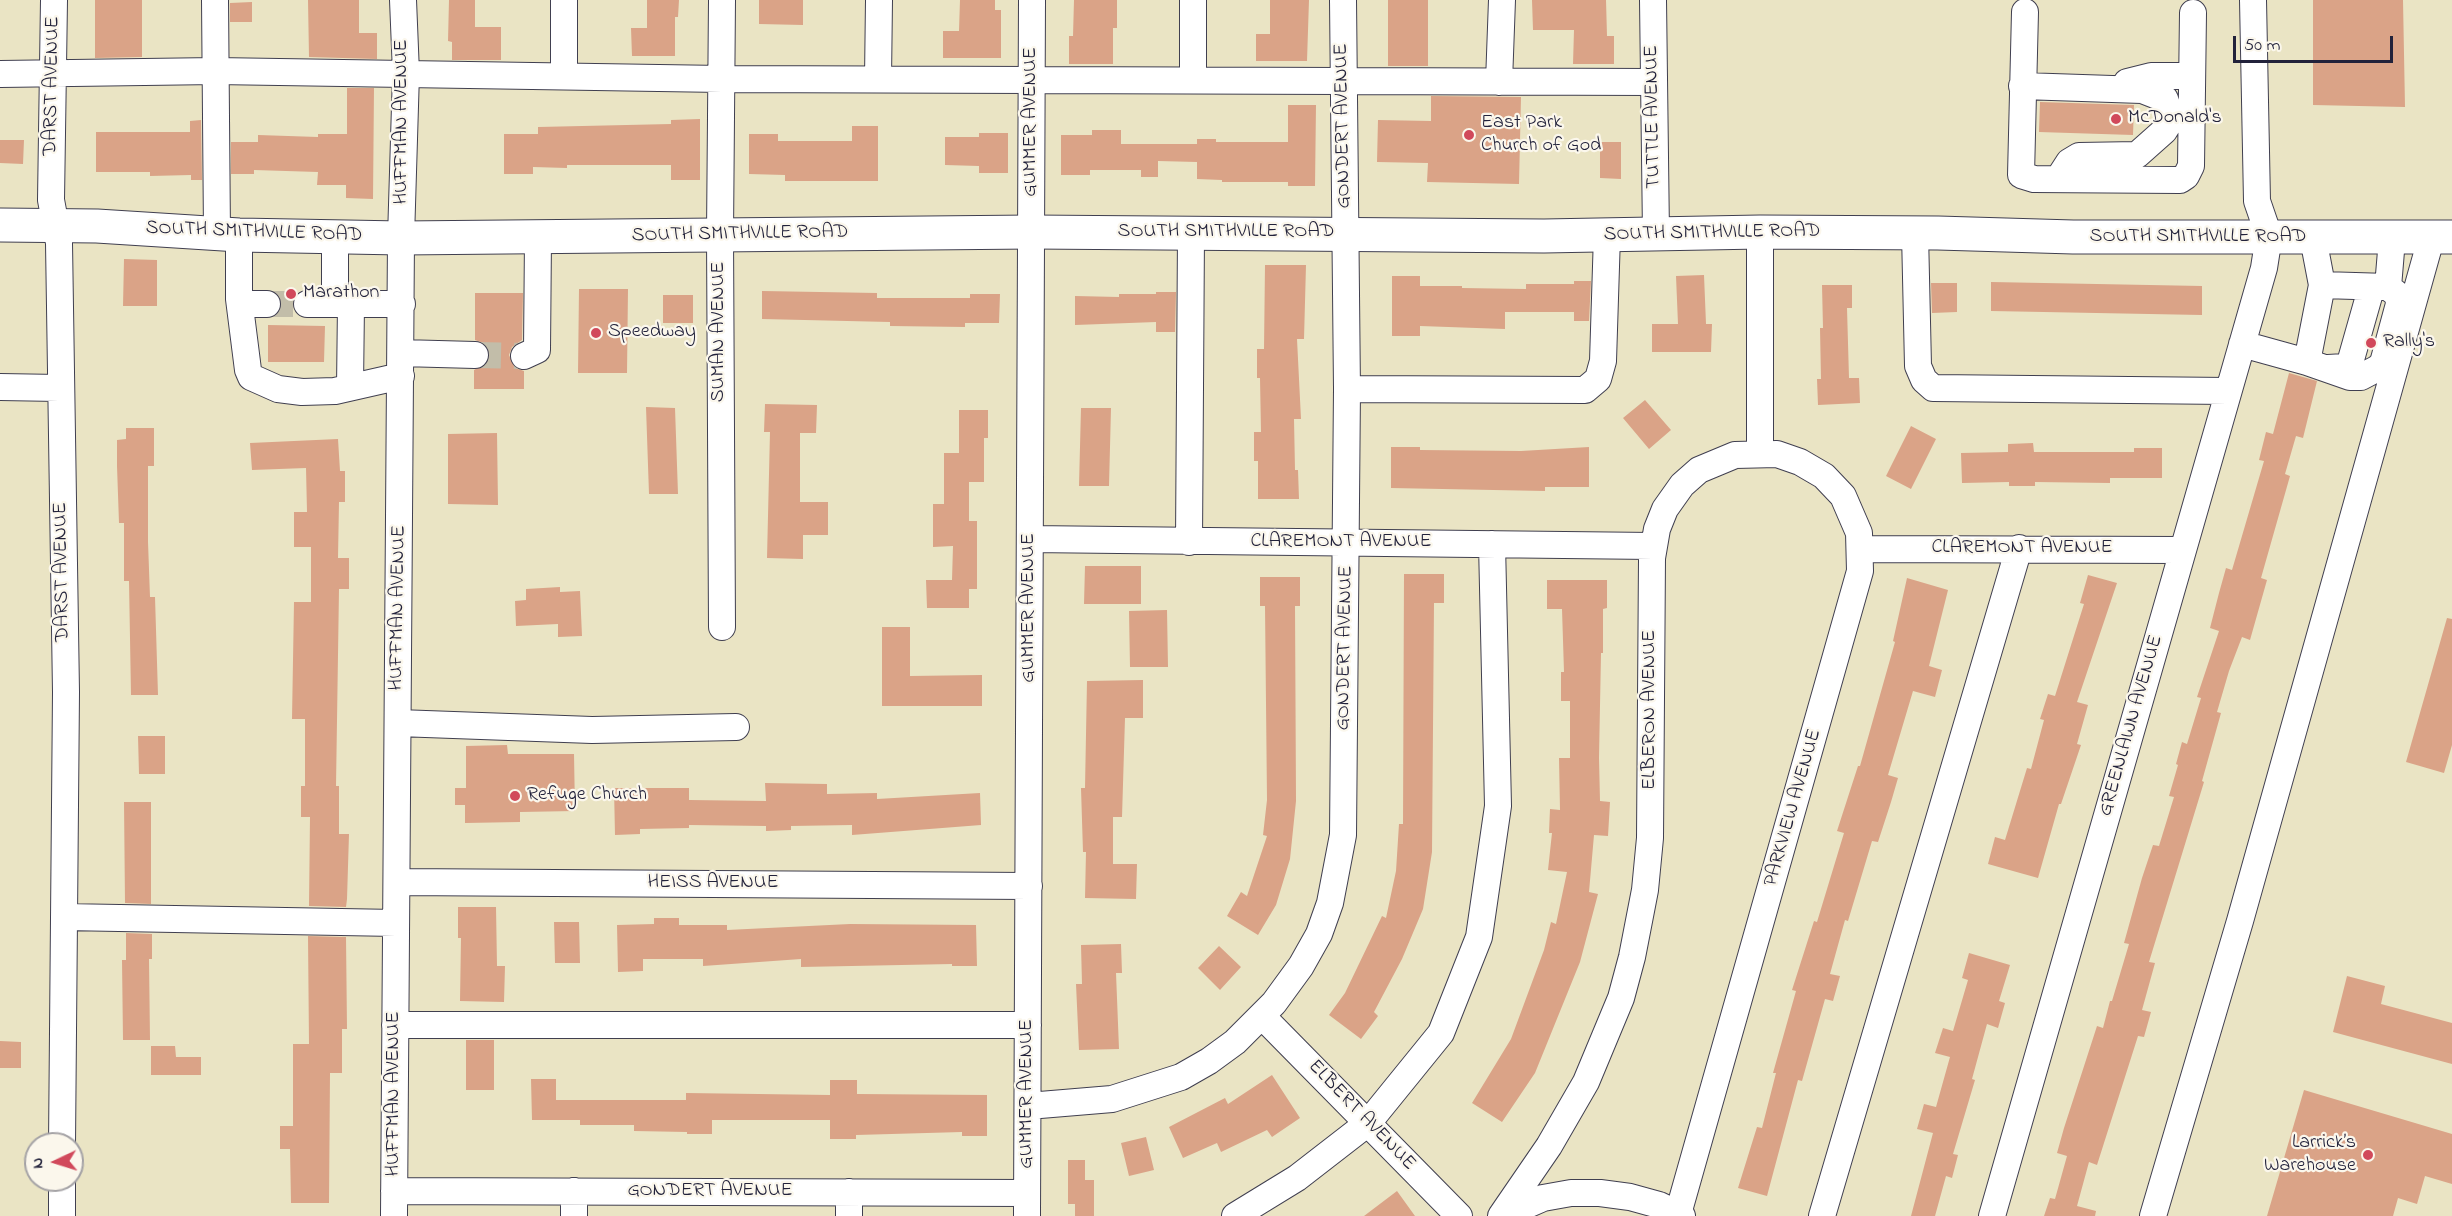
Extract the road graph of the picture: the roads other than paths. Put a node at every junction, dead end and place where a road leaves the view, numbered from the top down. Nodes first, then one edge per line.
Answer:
1 (54, 0) edge
2 (215, 0) edge
3 (403, 0) edge
4 (564, 0) edge
5 (722, 0) edge
6 (879, 0) edge
7 (1032, 0) edge
8 (1193, 0) edge
9 (1343, 0) edge
10 (1502, 0) edge
11 (1653, 0) edge
12 (2253, 0) edge
13 (2025, 12) dead end
14 (2193, 13) dead end
15 (216, 71) junction
16 (406, 72) junction
17 (0, 74) edge
18 (53, 75) junction
19 (564, 76) junction
20 (2192, 76) junction
21 (722, 79) junction
22 (878, 79) junction
23 (1032, 79) junction
24 (1193, 80) junction
25 (1343, 81) junction
26 (1499, 82) junction
27 (1653, 82) junction
28 (2022, 86) junction
29 (2119, 88) junction
30 (2058, 179) junction
31 (0, 225) edge
32 (55, 225) junction
33 (1032, 232) junction
34 (1760, 232) junction
35 (1191, 233) junction
36 (1915, 233) junction
37 (228, 234) junction
38 (720, 234) junction
39 (1345, 234) junction
40 (1656, 234) junction
41 (1607, 235) junction
42 (2269, 236) junction
43 (335, 237) junction
44 (402, 238) junction
45 (538, 238) junction
46 (2313, 238) junction
47 (2442, 238) edge
48 (2392, 239) junction
49 (2322, 285) junction
50 (2379, 288) junction
51 (240, 304) junction
52 (267, 304) tunnel mouth
53 (307, 304) tunnel mouth
54 (343, 304) junction
55 (402, 304) junction
56 (2242, 344) junction
57 (475, 355) tunnel mouth
58 (525, 356) dead end
59 (401, 365) junction
60 (2317, 365) junction
61 (0, 387) edge
62 (350, 387) junction
63 (60, 388) junction
64 (1347, 389) junction
65 (2228, 391) junction
66 (1760, 453) junction
67 (1030, 539) junction
68 (1189, 542) junction
69 (1347, 543) junction
70 (1492, 544) junction
71 (1653, 546) junction
72 (2019, 548) junction
73 (1861, 549) junction
74 (2182, 550) junction
75 (722, 627) dead end
76 (398, 723) junction
77 (736, 727) dead end
78 (397, 882) junction
79 (1029, 886) junction
80 (64, 917) junction
81 (396, 923) junction
82 (1262, 1016) junction
83 (395, 1025) junction
84 (1028, 1025) junction
85 (1028, 1106) junction
86 (1368, 1123) junction
87 (62, 1132) edge
88 (574, 1191) junction
89 (62, 1192) edge
90 (394, 1204) edge
91 (849, 1204) edge
92 (1027, 1205) edge
93 (1680, 1215) edge
94 (62, 1216) edge
95 (574, 1216) edge
96 (1235, 1216) edge
97 (1459, 1216) edge
98 (1501, 1216) edge
99 (1822, 1216) edge
100 (1992, 1216) edge
101 (2153, 1216) edge

1 - 18 street, DARST AVENUE
2 - 15 street
3 - 16 street, HUFFMAN AVENUE
4 - 19 street
5 - 21 street, SUMAN AVENUE
6 - 22 street
7 - 23 street, GUMMER AVENUE
8 - 24 street
9 - 25 street, GONDERT AVENUE
10 - 26 street
11 - 27 street, TUTTLE AVENUE
12 - 42 street
13 - 28 street
14 - 20 street
15 - 16 street
15 - 18 street
15 - 37 street
16 - 19 street
16 - 44 street, HUFFMAN AVENUE
17 - 18 street
18 - 32 street, DARST AVENUE
19 - 21 street
20 - 29 street
20 - 30 street
21 - 22 street
21 - 38 street, SUMAN AVENUE
22 - 23 street
23 - 24 street
23 - 33 street, GUMMER AVENUE
24 - 25 street
25 - 26 street
25 - 39 street, GONDERT AVENUE
26 - 27 street
27 - 40 street, TUTTLE AVENUE
28 - 29 street
28 - 30 street
29 - 30 street
31 - 32 main road, SOUTH SMITHVILLE ROAD
32 - 37 main road, SOUTH SMITHVILLE ROAD
32 - 63 street, DARST AVENUE
33 - 35 main road, SOUTH SMITHVILLE ROAD
33 - 38 main road, SOUTH SMITHVILLE ROAD
33 - 67 street, GUMMER AVENUE
34 - 36 main road, SOUTH SMITHVILLE ROAD
34 - 40 main road, SOUTH SMITHVILLE ROAD
34 - 66 street
35 - 39 main road, SOUTH SMITHVILLE ROAD
35 - 68 street
36 - 42 main road, SOUTH SMITHVILLE ROAD
36 - 65 street
37 - 43 main road, SOUTH SMITHVILLE ROAD
37 - 51 street
38 - 45 main road, SOUTH SMITHVILLE ROAD
38 - 75 street, SUMAN AVENUE
39 - 41 main road, SOUTH SMITHVILLE ROAD
39 - 64 street, GONDERT AVENUE
40 - 41 main road, SOUTH SMITHVILLE ROAD
41 - 64 street
42 - 46 main road, SOUTH SMITHVILLE ROAD
42 - 56 street, GREENLAWN AVENUE
43 - 44 main road, SOUTH SMITHVILLE ROAD
43 - 54 street
44 - 45 main road, SOUTH SMITHVILLE ROAD
44 - 55 street, HUFFMAN AVENUE
45 - 58 street
46 - 48 main road, SOUTH SMITHVILLE ROAD
46 - 49 street
47 - 48 main road, SOUTH SMITHVILLE ROAD
47 - 101 street
48 - 50 street
49 - 50 street
49 - 60 street
50 - 60 street
51 - 52 street
51 - 62 street
53 - 54 street
54 - 55 street
54 - 62 street
55 - 59 street, HUFFMAN AVENUE
56 - 60 street
56 - 65 street, GREENLAWN AVENUE
57 - 59 street
59 - 62 street
59 - 76 street, HUFFMAN AVENUE
61 - 63 street
63 - 80 street, DARST AVENUE
64 - 69 street, GONDERT AVENUE
65 - 74 street, GREENLAWN AVENUE
66 - 71 street, ELBERON AVENUE
66 - 73 street, PARKVIEW AVENUE
67 - 68 street, CLAREMONT AVENUE
67 - 79 street, GUMMER AVENUE
68 - 69 street, CLAREMONT AVENUE
69 - 70 street, CLAREMONT AVENUE
69 - 82 street, GONDERT AVENUE
70 - 71 street, CLAREMONT AVENUE
70 - 86 street
71 - 98 street, ELBERON AVENUE
72 - 73 street, CLAREMONT AVENUE
72 - 74 street, CLAREMONT AVENUE
72 - 99 street
73 - 93 street, PARKVIEW AVENUE
74 - 100 street, GREENLAWN AVENUE
76 - 77 street
76 - 78 street, HUFFMAN AVENUE
78 - 79 street, HEISS AVENUE
78 - 81 street, HUFFMAN AVENUE
79 - 84 street, GUMMER AVENUE
80 - 81 street
80 - 87 street, DARST AVENUE
81 - 83 street, HUFFMAN AVENUE
82 - 85 street, GONDERT AVENUE
82 - 86 street, ELBERT AVENUE
83 - 84 street
83 - 90 street, HUFFMAN AVENUE
84 - 85 street, GUMMER AVENUE
85 - 92 street, GUMMER AVENUE
86 - 96 street
86 - 97 street, ELBERT AVENUE
88 - 90 street, GONDERT AVENUE
88 - 91 street, GONDERT AVENUE
88 - 95 street
89 - 94 street
91 - 92 street, GONDERT AVENUE
93 - 98 street

